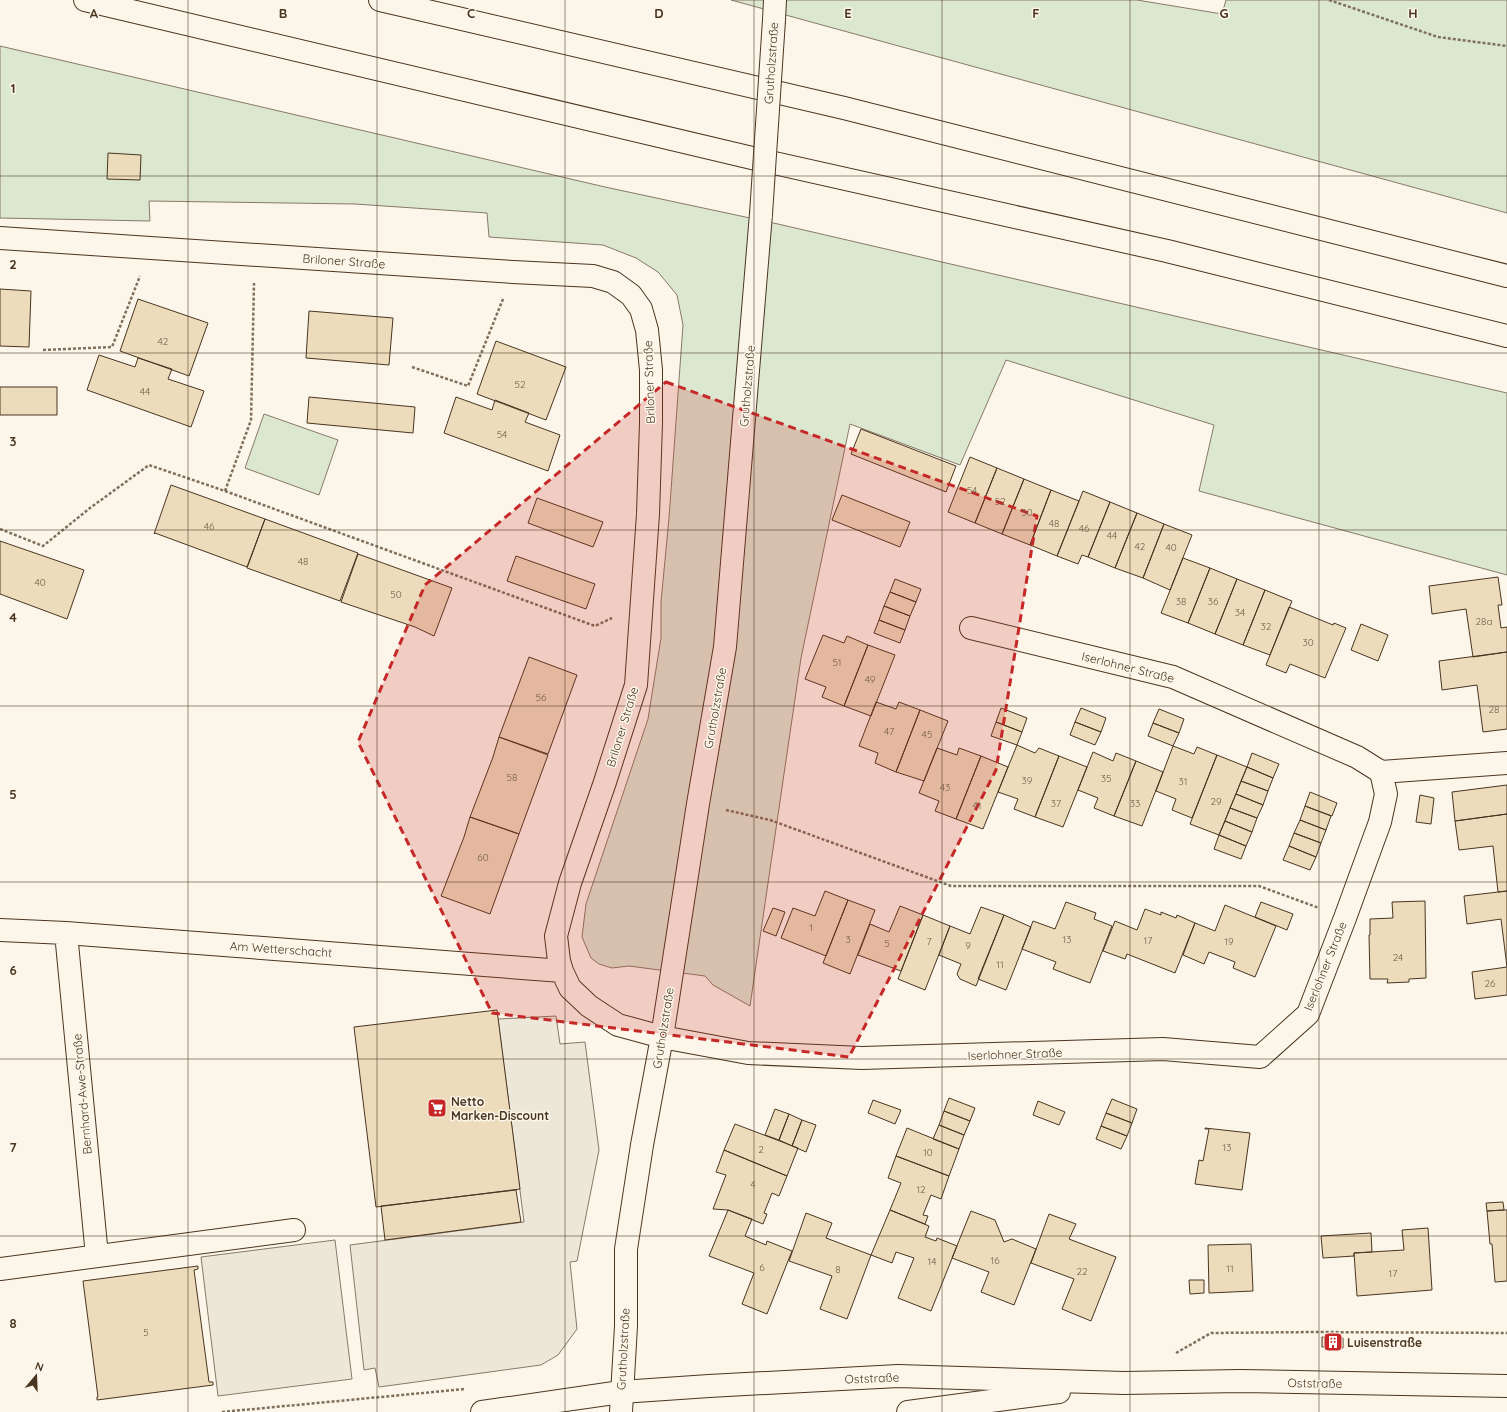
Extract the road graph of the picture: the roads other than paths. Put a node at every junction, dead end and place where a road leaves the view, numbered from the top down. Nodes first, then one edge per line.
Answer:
1 (85, 0) edge
2 (380, 0) edge
3 (775, 10) edge
4 (0, 238) edge
5 (1507, 276) edge
6 (1507, 336) edge
7 (971, 628) dead end
8 (1507, 763) edge
9 (1381, 772) junction
10 (0, 930) edge
11 (66, 933) junction
12 (562, 971) junction
13 (662, 1037) junction
14 (294, 1230) dead end
15 (97, 1256) junction
16 (0, 1269) edge
17 (1124, 1383) junction
18 (1507, 1386) edge
19 (621, 1402) edge
20 (482, 1412) edge
21 (908, 1412) edge

1 - 6 main road
2 - 5 main road
3 - 13 main road, Grutholzstraße, bridge
4 - 12 main road, Briloner Straße
7 - 9 main road, Iserlohner Straße
8 - 9 main road
9 - 13 main road, Iserlohner Straße
10 - 11 main road, Am Wetterschacht
11 - 12 main road, Am Wetterschacht
11 - 15 main road, Bernhard-Awe-Straße
12 - 13 main road, Briloner Straße
13 - 19 main road, Grutholzstraße
14 - 15 main road
15 - 16 main road
17 - 18 main road, Oststraße
17 - 19 main road, Oststraße
17 - 21 main road, Oststraße
19 - 20 main road, Oststraße

